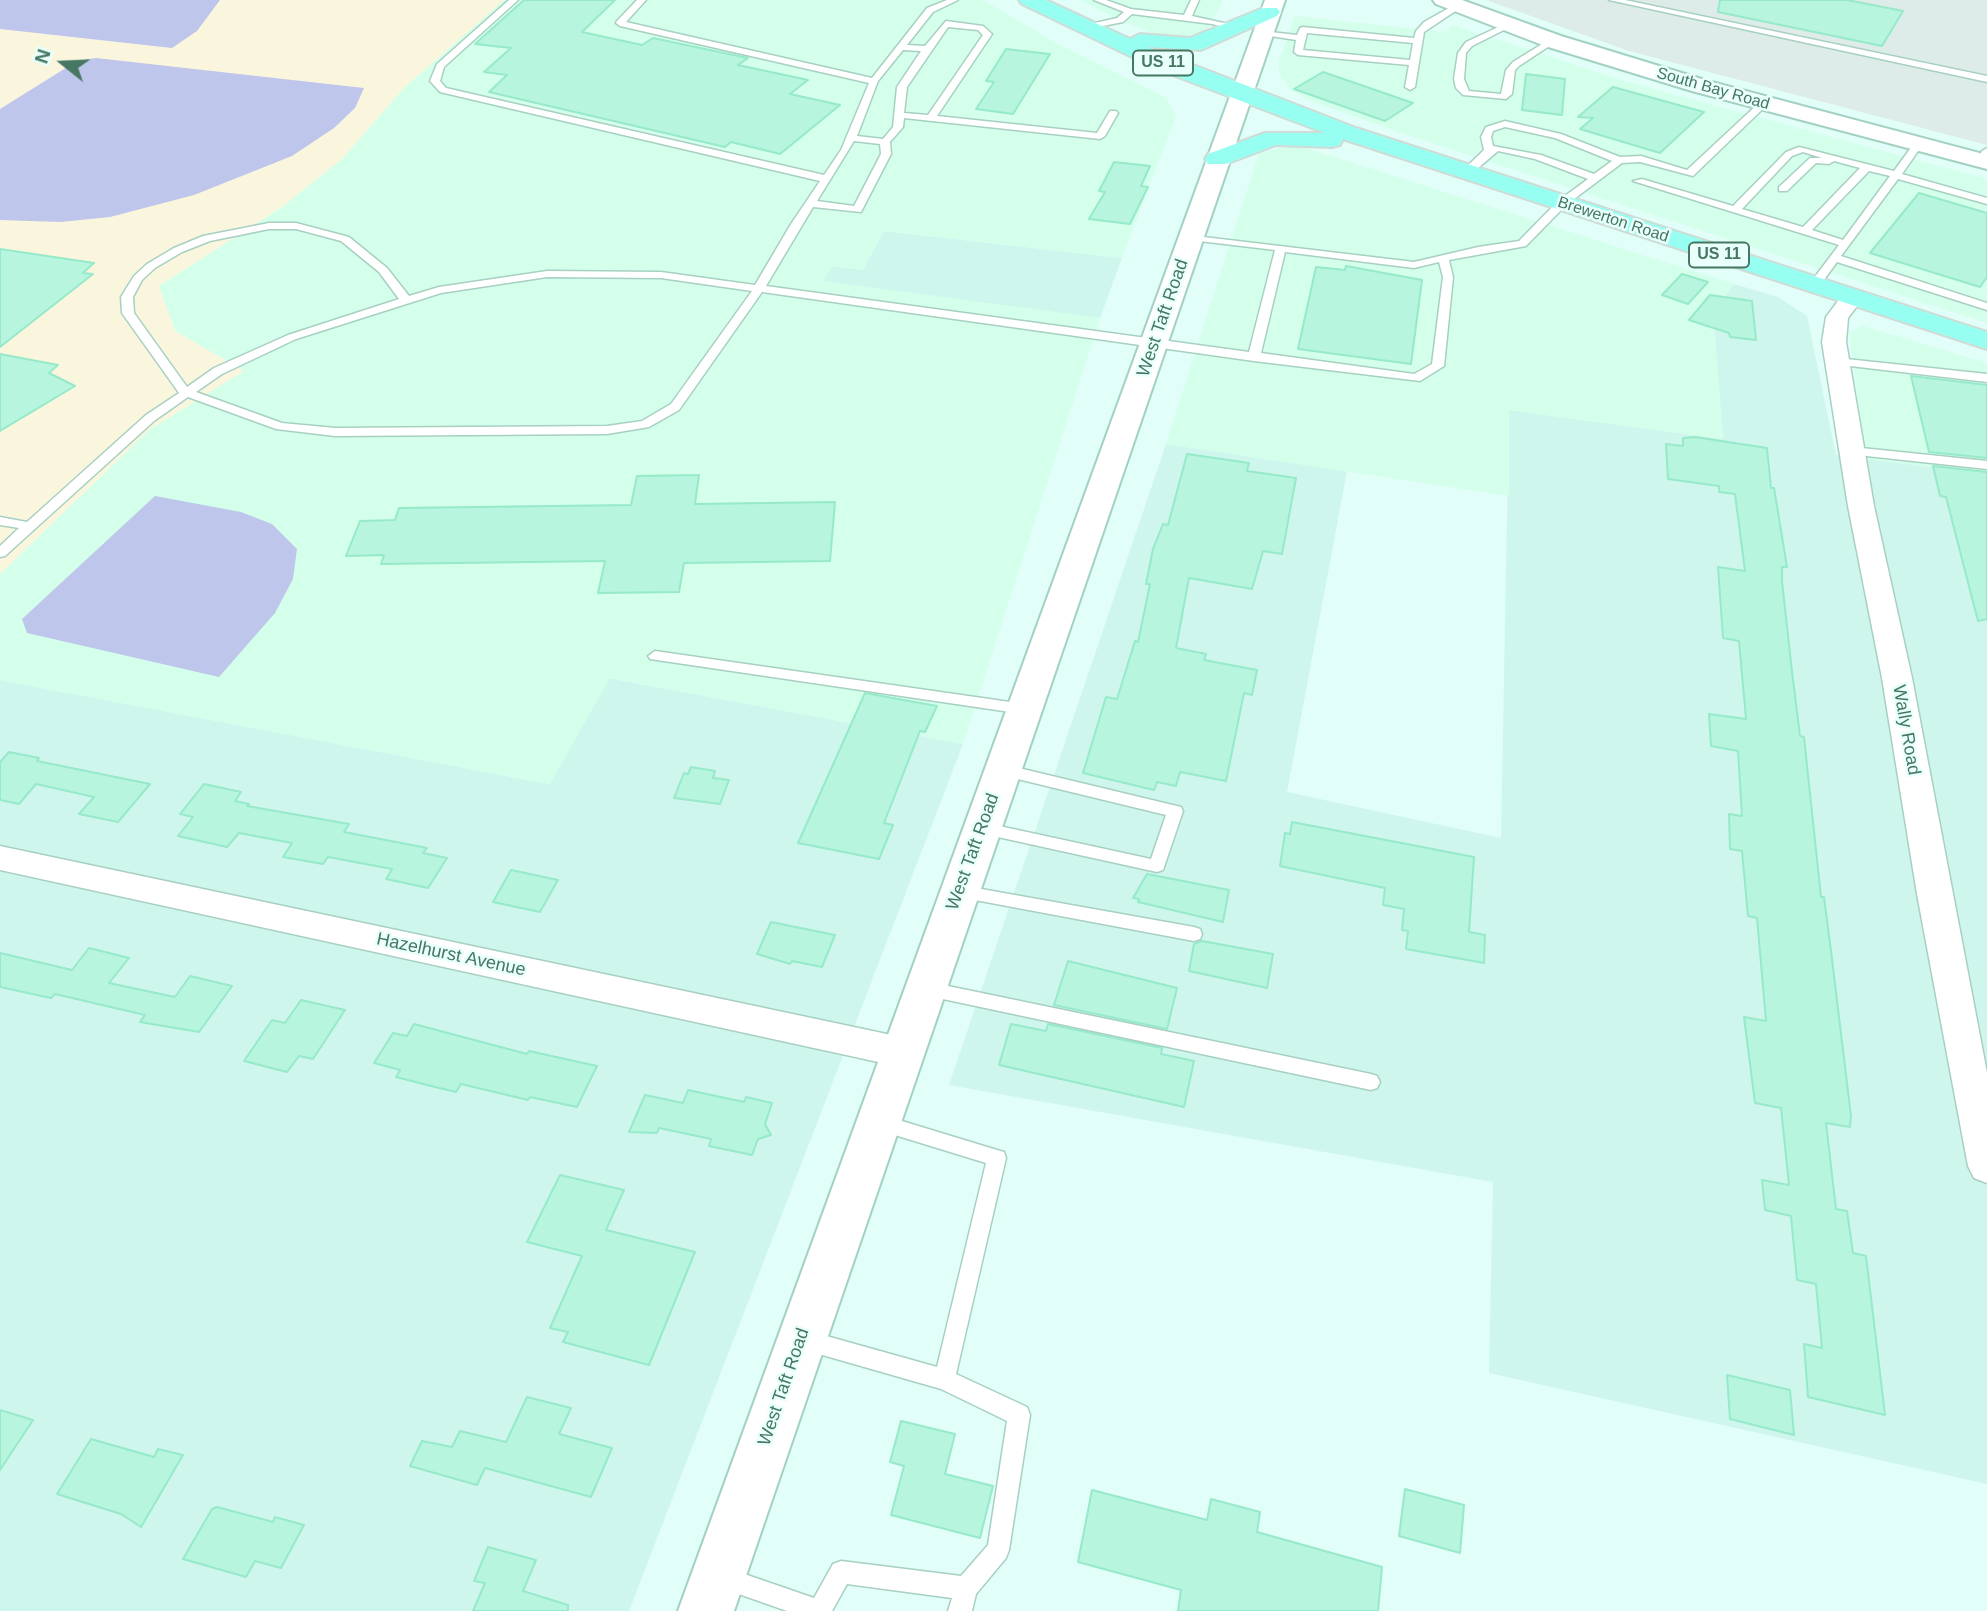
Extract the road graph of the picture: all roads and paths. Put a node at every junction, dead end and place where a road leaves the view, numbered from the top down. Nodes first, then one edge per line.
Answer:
1 (514, 0) edge
2 (642, 0) edge
3 (954, 0) edge
4 (1029, 0) edge
5 (1098, 0) edge
6 (1195, 0) edge
7 (1613, 0) edge
8 (1165, 2) dead end
9 (1451, 3) edge
10 (1122, 4) edge
11 (1273, 6) edge
12 (1130, 11) junction
13 (1159, 15) junction
14 (1187, 17) junction
15 (1510, 25) junction
16 (1238, 27) junction
17 (1087, 29) junction
18 (1262, 34) junction
19 (1301, 38) junction
20 (1417, 41) junction
21 (1553, 41) junction
22 (901, 47) junction
23 (927, 50) junction
24 (1414, 63) junction
25 (1987, 79) edge
26 (874, 81) junction
27 (1410, 88) dead end
28 (1240, 94) junction
29 (1764, 103) junction
30 (1113, 113) dead end
31 (899, 115) junction
32 (931, 118) junction
33 (851, 138) junction
34 (885, 142) junction
35 (1383, 145) junction
36 (1918, 145) junction
37 (1489, 151) junction
38 (1985, 158) edge
39 (1217, 159) junction
40 (1619, 160) junction
41 (1849, 163) junction
42 (1867, 167) junction
43 (1467, 173) junction
44 (1896, 175) junction
45 (1595, 178) junction
46 (826, 179) junction
47 (1638, 181) dead end
48 (1783, 189) dead end
49 (1987, 201) edge
50 (810, 203) junction
51 (1562, 203) junction
52 (1768, 205) dead end
53 (1737, 208) junction
54 (1805, 231) junction
55 (1191, 237) junction
56 (1846, 244) junction
57 (1282, 248) junction
58 (1836, 258) junction
59 (1443, 259) junction
60 (1814, 286) junction
61 (759, 288) junction
62 (1852, 298) junction
63 (405, 299) junction
64 (1987, 307) edge
65 (1987, 341) edge
66 (1156, 342) junction
67 (1254, 357) junction
68 (1837, 362) junction
69 (1987, 378) edge
70 (184, 392) junction
71 (1852, 451) junction
72 (1987, 465) edge
73 (0, 521) edge
74 (29, 526) junction
75 (0, 553) edge
76 (656, 656) dead end
77 (1024, 709) junction
78 (1002, 770) junction
79 (981, 828) junction
80 (0, 858) edge
81 (959, 891) junction
82 (1194, 934) dead end
83 (924, 988) junction
84 (901, 1052) junction
85 (1371, 1082) dead end
86 (877, 1122) junction
87 (1987, 1166) edge
88 (801, 1339) junction
89 (944, 1379) junction
90 (966, 1588) junction
91 (712, 1593) edge
92 (820, 1611) edge
93 (960, 1611) edge

1 - 46 lane
2 - 26 lane
3 - 22 lane
4 - 17 main road, US 11
5 - 10 lane
6 - 14 lane
7 - 25 lane
8 - 13 lane
9 - 15 main road, South Bay Road
9 - 20 lane
10 - 12 lane
11 - 16 main road
11 - 18 main road, West Taft Road
12 - 13 lane
12 - 17 lane
13 - 14 lane
14 - 16 lane
15 - 21 main road, South Bay Road
15 - 21 lane
16 - 17 main road
17 - 28 main road, US 11
18 - 19 lane
18 - 28 main road, West Taft Road
19 - 20 lane
19 - 24 lane
20 - 24 lane
21 - 29 main road, South Bay Road
22 - 23 lane
22 - 26 lane
23 - 31 lane
23 - 32 lane
24 - 27 lane
26 - 33 lane
28 - 35 main road, Brewerton Road / US 11
28 - 39 main road, West Taft Road
29 - 36 main road, South Bay Road
29 - 40 lane
30 - 32 lane
31 - 32 lane
31 - 34 lane
33 - 34 lane
33 - 46 lane
34 - 50 lane
35 - 39 main road
35 - 43 main road, Brewerton Road / US 11
36 - 38 main road, South Bay Road
36 - 44 lane
37 - 40 lane
37 - 43 lane
37 - 45 lane
39 - 55 main road, West Taft Road
40 - 45 lane
41 - 42 lane
41 - 48 lane
41 - 53 lane
42 - 44 lane
42 - 54 lane
43 - 51 main road, Brewerton Road / US 11
44 - 49 lane
44 - 56 lane
45 - 51 lane
46 - 50 lane
47 - 53 lane
50 - 61 lane
51 - 59 lane
51 - 60 main road, Brewerton Road / US 11
52 - 53 lane
53 - 54 lane
54 - 56 lane
55 - 57 lane
55 - 66 main road, West Taft Road
56 - 58 lane
57 - 59 lane
57 - 67 lane
58 - 60 lane
58 - 64 lane
59 - 67 lane
60 - 62 main road, Brewerton Road / US 11
61 - 63 lane
61 - 66 lane
61 - 70 lane
62 - 65 main road, Brewerton Road / US 11
62 - 68 street, Wally Road
63 - 70 lane
63 - 70 lane
66 - 67 lane
66 - 77 main road, West Taft Road
68 - 69 lane
68 - 71 street, Wally Road
70 - 74 lane
71 - 72 lane
71 - 87 street, Wally Road
73 - 74 lane
74 - 75 lane
76 - 77 lane
77 - 78 main road, West Taft Road
78 - 79 main road, West Taft Road
78 - 79 lane
79 - 81 main road, West Taft Road
80 - 84 street, Hazelhurst Avenue
81 - 82 lane
81 - 83 main road, West Taft Road
83 - 84 main road, West Taft Road
83 - 85 lane
84 - 86 main road, West Taft Road
86 - 88 main road, West Taft Road
86 - 89 lane
88 - 89 lane
88 - 91 main road, West Taft Road
89 - 90 lane
90 - 92 lane
90 - 93 lane
91 - 92 lane

